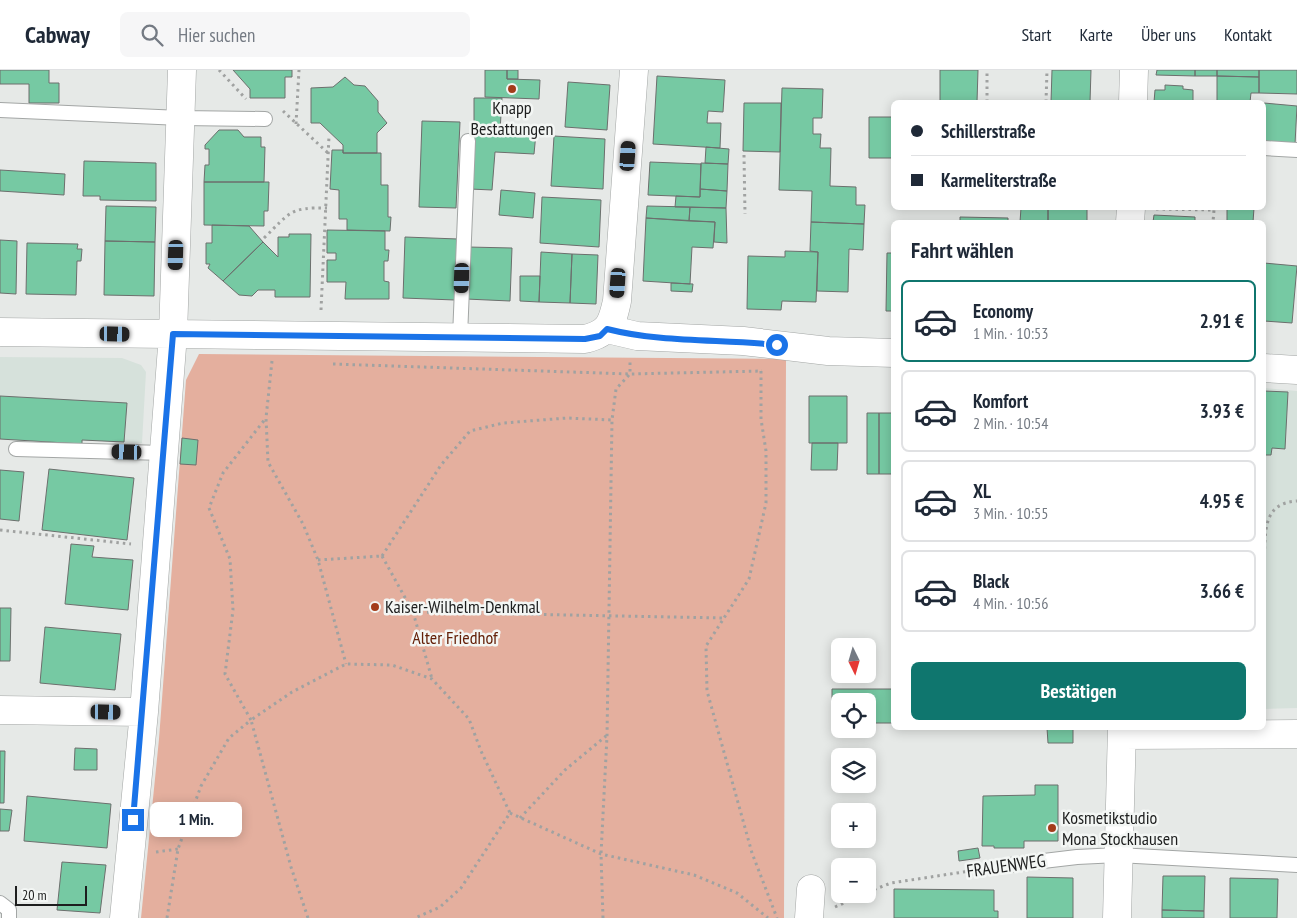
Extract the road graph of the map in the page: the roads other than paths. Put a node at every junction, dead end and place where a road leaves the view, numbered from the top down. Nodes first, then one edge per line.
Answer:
1 (182, 70) edge
2 (634, 70) edge
3 (1134, 70) edge
4 (1133, 100) edge
5 (0, 110) edge
6 (180, 118) junction
7 (265, 118) dead end
8 (468, 141) dead end
9 (1266, 148) edge
10 (1297, 150) edge
11 (607, 329) junction
12 (0, 332) edge
13 (173, 334) junction
14 (460, 337) junction
15 (891, 353) edge
16 (1266, 368) edge
17 (1297, 370) edge
18 (16, 449) dead end
19 (164, 453) junction
20 (0, 710) edge
21 (144, 712) junction
22 (1122, 731) edge
23 (1297, 734) edge
24 (1118, 855) junction
25 (1297, 865) edge
26 (1001, 866) road end
27 (811, 889) dead end
28 (0, 903) edge
29 (819, 914) edge
30 (9, 918) edge
31 (124, 918) edge
32 (1117, 918) edge

1 - 6 street
2 - 11 street
3 - 4 street
5 - 6 lane
6 - 7 lane
6 - 13 street
8 - 14 lane
9 - 10 lane
11 - 14 street
11 - 15 street
12 - 13 street
13 - 14 street
13 - 19 street
16 - 17 street
18 - 19 lane
19 - 21 street
20 - 21 street
21 - 31 street
22 - 23 street
22 - 24 street
24 - 25 lane, FRAUENWEG
24 - 26 lane, FRAUENWEG
24 - 32 street
27 - 29 street
28 - 30 lane

